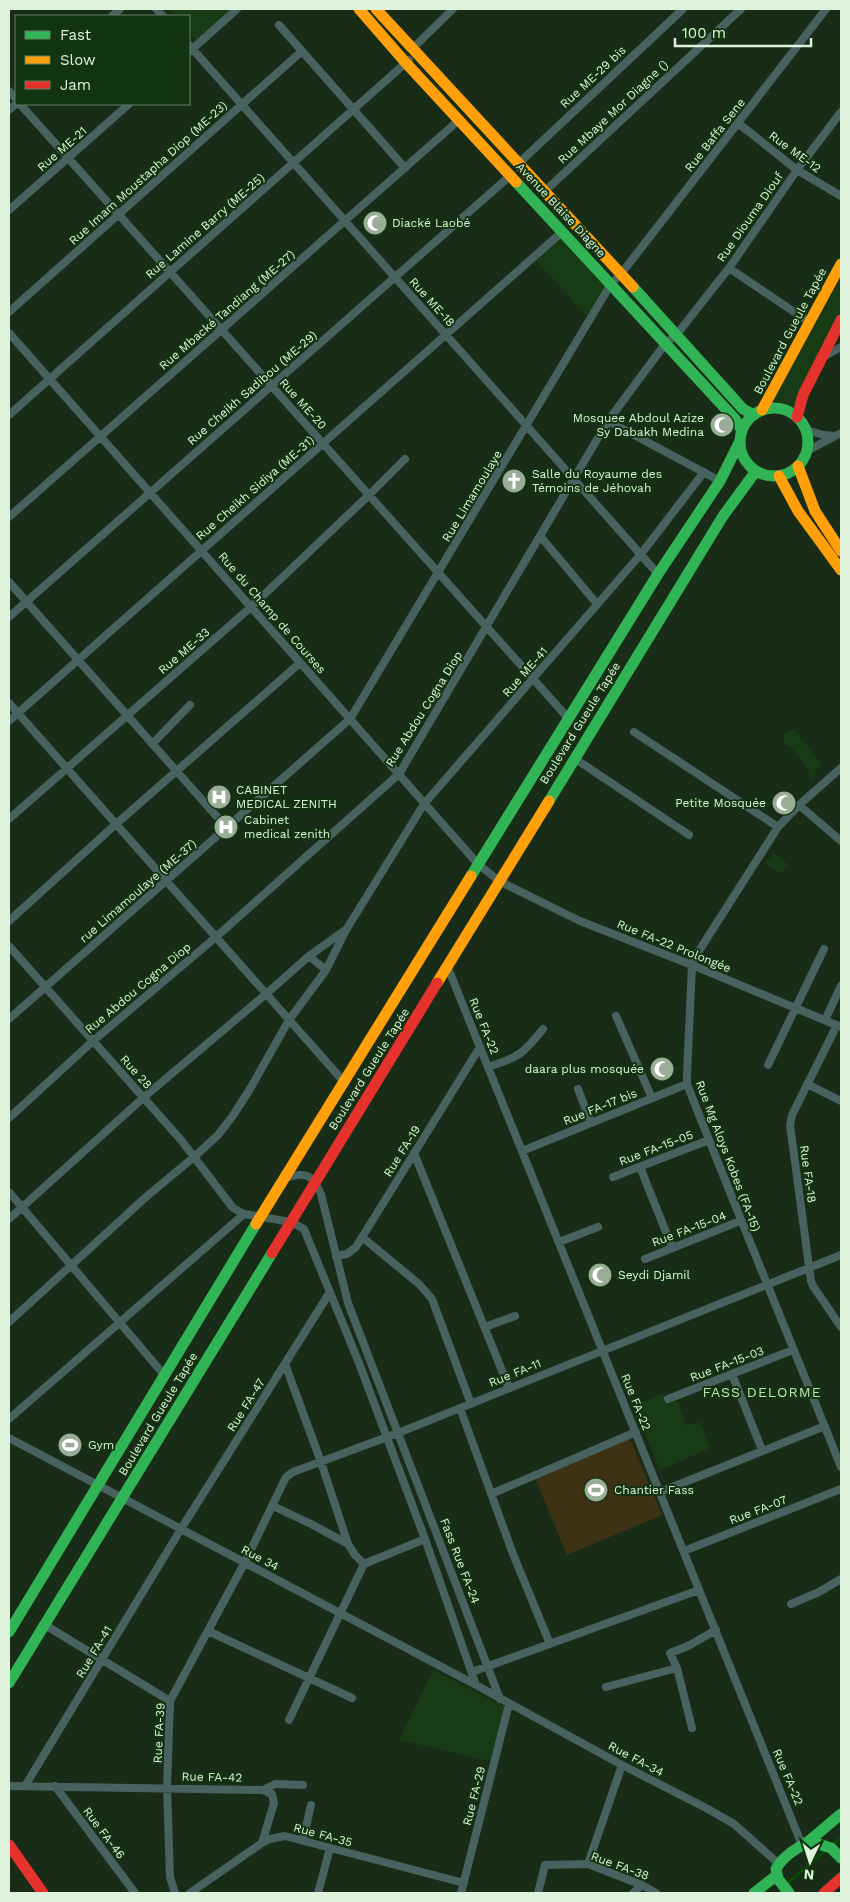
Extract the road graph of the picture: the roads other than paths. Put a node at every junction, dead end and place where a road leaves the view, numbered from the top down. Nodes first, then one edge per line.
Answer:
1 (237, 9) edge
2 (359, 9) edge
3 (376, 9) edge
4 (453, 9) edge
5 (683, 9) edge
6 (741, 9) edge
7 (826, 9) edge
8 (279, 25) dead end
9 (190, 49) edge
10 (302, 51) junction
11 (414, 51) junction
12 (406, 63) junction
13 (21, 105) edge
14 (129, 105) edge
15 (241, 105) junction
16 (355, 108) junction
17 (841, 112) edge
18 (460, 120) junction
19 (738, 122) junction
20 (68, 158) junction
21 (293, 163) junction
22 (518, 163) junction
23 (405, 168) junction
24 (797, 170) junction
25 (511, 175) junction
26 (545, 191) junction
27 (841, 196) edge
28 (9, 210) edge
29 (119, 214) junction
30 (345, 221) junction
31 (562, 232) junction
32 (841, 264) edge
33 (729, 268) junction
34 (170, 272) junction
35 (621, 274) junction
36 (395, 277) junction
37 (611, 284) junction
38 (9, 312) edge
39 (841, 320) edge
40 (809, 322) junction
41 (222, 330) junction
42 (9, 333) edge
43 (446, 334) junction
44 (677, 334) junction
45 (665, 344) junction
46 (841, 347) edge
47 (823, 357) junction
48 (49, 379) junction
49 (720, 384) junction
50 (272, 386) junction
51 (711, 393) junction
52 (758, 413) junction
53 (9, 415) edge
54 (797, 417) junction
55 (608, 421) junction
56 (527, 426) junction
57 (806, 430) junction
58 (838, 434) edge
59 (100, 436) junction
60 (741, 436) junction
61 (323, 443) junction
62 (807, 451) junction
63 (405, 459) dead end
64 (798, 466) junction
65 (756, 471) junction
66 (704, 472) junction
67 (779, 476) junction
68 (574, 479) junction
69 (720, 481) junction
70 (150, 493) junction
71 (369, 495) junction
72 (9, 517) edge
73 (540, 537) junction
74 (201, 550) junction
75 (841, 551) edge
76 (641, 554) junction
77 (841, 570) edge
78 (439, 574) junction
79 (658, 574) junction
80 (9, 582) edge
81 (26, 602) junction
82 (597, 604) junction
83 (251, 607) junction
84 (9, 617) edge
85 (487, 627) junction
86 (77, 660) junction
87 (300, 663) junction
88 (533, 680) junction
89 (9, 704) edge
90 (190, 705) dead end
91 (17, 713) junction
92 (127, 716) junction
93 (568, 718) junction
94 (350, 719) junction
95 (9, 720) edge
96 (634, 732) dead end
97 (152, 744) junction
98 (574, 758) junction
99 (841, 768) edge
100 (66, 769) junction
101 (176, 772) junction
102 (399, 774) junction
103 (424, 804) junction
104 (799, 805) junction
105 (9, 819) edge
106 (116, 824) junction
107 (778, 827) junction
108 (227, 828) junction
109 (689, 835) dead end
110 (841, 841) edge
111 (478, 864) junction
112 (499, 881) junction
113 (166, 882) junction
114 (9, 921) edge
115 (346, 930) junction
116 (216, 938) junction
117 (9, 946) edge
118 (824, 949) dead end
119 (309, 956) junction
120 (692, 965) junction
121 (448, 968) junction
122 (326, 970) junction
123 (841, 986) edge
124 (45, 987) junction
125 (266, 994) junction
126 (795, 1008) junction
127 (616, 1016) dead end
128 (9, 1019) edge
129 (289, 1020) junction
130 (825, 1020) junction
131 (839, 1026) edge
132 (543, 1029) dead end
133 (93, 1041) junction
134 (480, 1047) junction
135 (768, 1064) dead end
136 (488, 1067) junction
137 (344, 1083) junction
138 (687, 1084) junction
139 (807, 1084) junction
140 (578, 1089) dead end
141 (143, 1098) junction
142 (652, 1098) junction
143 (841, 1101) edge
144 (9, 1118) edge
145 (591, 1123) junction
146 (708, 1140) junction
147 (522, 1151) junction
148 (414, 1153) junction
149 (194, 1157) junction
150 (640, 1166) junction
151 (613, 1177) dead end
152 (286, 1178) junction
153 (316, 1182) junction
154 (9, 1192) edge
155 (22, 1208) junction
156 (244, 1214) junction
157 (262, 1217) junction
158 (9, 1219) edge
159 (740, 1221) junction
160 (291, 1222) junction
161 (598, 1227) dead end
162 (362, 1238) junction
163 (559, 1242) junction
164 (672, 1247) junction
165 (841, 1254) edge
166 (336, 1256) junction
167 (645, 1259) dead end
168 (71, 1265) junction
169 (810, 1267) junction
170 (768, 1284) junction
171 (330, 1292) junction
172 (515, 1316) dead end
173 (9, 1322) edge
174 (120, 1323) junction
175 (841, 1327) edge
176 (485, 1328) junction
177 (602, 1350) junction
178 (793, 1350) junction
179 (285, 1364) junction
180 (732, 1374) junction
181 (165, 1376) junction
182 (509, 1388) junction
183 (668, 1399) dead end
184 (470, 1404) junction
185 (460, 1408) junction
186 (9, 1420) edge
187 (825, 1426) junction
188 (636, 1432) junction
189 (398, 1433) junction
190 (386, 1437) junction
191 (9, 1438) edge
192 (762, 1450) junction
193 (321, 1462) junction
194 (841, 1467) edge
195 (98, 1486) junction
196 (841, 1489) edge
197 (660, 1492) junction
198 (491, 1494) junction
199 (122, 1499) junction
200 (273, 1506) junction
201 (181, 1529) junction
202 (425, 1539) junction
203 (348, 1544) junction
204 (684, 1551) junction
205 (245, 1562) junction
206 (364, 1564) junction
207 (841, 1580) edge
208 (699, 1590) junction
209 (791, 1604) dead end
210 (341, 1613) junction
211 (45, 1625) junction
212 (716, 1630) junction
213 (208, 1631) junction
214 (9, 1632) edge
215 (550, 1644) junction
216 (102, 1660) junction
217 (489, 1667) junction
218 (677, 1668) junction
219 (472, 1672) junction
220 (309, 1678) junction
221 (9, 1683) edge
222 (476, 1685) junction
223 (606, 1687) dead end
224 (352, 1698) dead end
225 (500, 1699) junction
226 (170, 1701) junction
227 (509, 1704) junction
228 (289, 1720) dead end
229 (692, 1728) dead end
230 (622, 1765) junction
231 (303, 1785) dead end
232 (9, 1786) edge
233 (25, 1786) junction
234 (55, 1786) junction
235 (167, 1787) junction
236 (263, 1790) junction
237 (312, 1805) dead end
238 (841, 1814) edge
239 (303, 1840) junction
240 (262, 1843) junction
241 (806, 1843) junction
242 (9, 1845) edge
243 (330, 1848) junction
244 (839, 1854) edge
245 (588, 1864) junction
246 (778, 1869) junction
247 (841, 1878) edge
248 (464, 1883) junction
249 (642, 1885) junction
250 (43, 1893) edge
251 (136, 1893) edge
252 (175, 1893) edge
253 (190, 1893) edge
254 (318, 1893) edge
255 (461, 1893) edge
256 (538, 1893) edge
257 (633, 1893) edge
258 (656, 1893) edge
259 (754, 1893) edge
260 (788, 1893) edge
261 (825, 1893) edge

1 - 9 street
2 - 12 street, Avenue Blaise Diagne
3 - 11 street, Avenue Blaise Diagne
4 - 11 street, Rue Lamine Barry (ME-25)
5 - 22 street, Rue ME-29 bis
6 - 26 street, Rue Mbaye Mor Diagne ()
7 - 19 street, Rue Baffa Sene
8 - 10 street
9 - 15 street, Rue ME-18
10 - 15 street, Rue Imam Moustapha Diop (ME-23)
10 - 16 street
11 - 12 street, Rue Lamine Barry (ME-25)
11 - 22 street, Avenue Blaise Diagne
12 - 16 street, Rue Lamine Barry (ME-25)
12 - 18 street, Avenue Blaise Diagne
13 - 20 street, Rue ME-20
14 - 20 street, Rue ME-21
15 - 21 street, Rue ME-18
15 - 29 street, Rue Imam Moustapha Diop (ME-23)
16 - 21 street, Rue Lamine Barry (ME-25)
16 - 23 street
17 - 24 street, Rue Diouma Diouf
18 - 23 street, Rue Mbacké Tandiang (ME-27)
18 - 25 street, Avenue Blaise Diagne
19 - 24 street, Rue ME-12
19 - 35 street, Rue Baffa Sene
20 - 28 street, Rue ME-21
20 - 29 street, Rue ME-20
21 - 30 street, Rue ME-18
21 - 34 street, Rue Lamine Barry (ME-25)
22 - 26 street, Avenue Blaise Diagne
23 - 30 street, Rue Mbacké Tandiang (ME-27)
24 - 27 street, Rue ME-12
24 - 33 street, Rue Diouma Diouf
25 - 31 street, Avenue Blaise Diagne
25 - 36 street, Rue Cheikh Sadibou (ME-29)
26 - 35 street, Avenue Blaise Diagne
29 - 34 street, Rue ME-20
29 - 38 street, Rue Imam Moustapha Diop (ME-23)
30 - 36 street, Rue ME-18
30 - 41 street, Rue Mbacké Tandiang (ME-27)
31 - 37 street, Avenue Blaise Diagne
31 - 43 street, Rue Cheikh Sidiya (ME-31)
32 - 40 street, Boulevard Gueule Tapée
33 - 40 street
33 - 44 street, Rue Diouma Diouf
34 - 41 street, Rue ME-20
34 - 48 street, Rue Lamine Barry (ME-25)
35 - 37 street, Rue Baffa Sene
35 - 44 street, Avenue Blaise Diagne
36 - 43 street, Rue ME-18
36 - 50 street, Rue Cheikh Sadibou (ME-29)
37 - 45 street, Avenue Blaise Diagne
37 - 56 street, Rue Limamoulaye
39 - 47 street
40 - 52 street, Boulevard Gueule Tapée
41 - 50 street, Rue ME-20
41 - 59 street, Rue Mbacké Tandiang (ME-27)
42 - 48 street, Rue du Champ de Courses
43 - 56 street, Rue ME-18
43 - 61 street, Rue Cheikh Sidiya (ME-31)
44 - 45 street, Rue Diouma Diouf
44 - 49 street, Avenue Blaise Diagne
45 - 51 street, Avenue Blaise Diagne
45 - 55 street, Rue Abdou Cogna Diop
46 - 47 street
47 - 54 street
48 - 53 street, Rue Lamine Barry (ME-25)
48 - 59 street, Rue du Champ de Courses
49 - 51 street
49 - 52 street, Avenue Blaise Diagne
50 - 61 street, Rue ME-20
50 - 70 street, Rue Cheikh Sadibou (ME-29)
51 - 60 street, Avenue Blaise Diagne
52 - 54 street
52 - 60 street
54 - 57 street
55 - 66 street
55 - 68 street, Rue Abdou Cogna Diop
56 - 68 street, Rue ME-18
56 - 78 street, Rue Limamoulaye
57 - 58 street
57 - 62 street
58 - 62 street
59 - 70 street, Rue du Champ de Courses
59 - 72 street, Rue Mbacké Tandiang (ME-27)
60 - 65 street
60 - 69 street, Boulevard Gueule Tapée
61 - 71 street, Rue ME-20
61 - 74 street, Rue Cheikh Sidiya (ME-31)
62 - 64 street
63 - 71 street, Rue ME-33
64 - 67 street
64 - 75 street
65 - 67 street
65 - 98 street, Boulevard Gueule Tapée
66 - 69 street
66 - 76 street, Rue ME-41
67 - 77 street
68 - 73 street, Rue Abdou Cogna Diop
68 - 76 street, Rue ME-18
69 - 79 street, Boulevard Gueule Tapée
70 - 74 street, Rue du Champ de Courses
70 - 81 street, Rue Cheikh Sadibou (ME-29)
71 - 78 street, Rue ME-20
71 - 83 street, Rue ME-33
73 - 82 street
73 - 85 street, Rue Abdou Cogna Diop
74 - 83 street, Rue du Champ de Courses
74 - 86 street, Rue Cheikh Sidiya (ME-31)
76 - 79 street, Rue ME-18
76 - 82 street, Rue ME-41
78 - 85 street, Rue ME-20
78 - 94 street, Rue Limamoulaye
79 - 93 street, Boulevard Gueule Tapée
80 - 81 street
81 - 84 street, Rue Cheikh Sadibou (ME-29)
81 - 86 street
82 - 88 street, Rue ME-41
83 - 87 street, Rue du Champ de Courses
83 - 92 street, Rue ME-33
85 - 88 street, Rue ME-20
85 - 102 street, Rue Abdou Cogna Diop
86 - 91 street, Rue Cheikh Sidiya (ME-31)
86 - 92 street
87 - 94 street, Rue du Champ de Courses
87 - 101 street
88 - 93 street, Rue ME-20
88 - 103 street, Rue ME-41
89 - 91 street
90 - 97 street
91 - 95 street, Rue Cheikh Sidiya (ME-31)
91 - 100 street
92 - 97 street
92 - 100 street, Rue ME-33
93 - 111 street, Boulevard Gueule Tapée
94 - 102 street, Rue du Champ de Courses
94 - 108 street, rue Limamoulaye (ME-37)
96 - 107 street
97 - 101 street
98 - 109 street
98 - 112 street, Boulevard Gueule Tapée
99 - 104 street, Rue Mg Aloys Kobes (FA-15)
100 - 105 street, Rue ME-33
100 - 106 street
101 - 106 street
101 - 108 street
102 - 103 street, Rue du Champ de Courses
102 - 116 street, Rue Abdou Cogna Diop
103 - 111 street, Rue du Champ de Courses
103 - 115 street, Rue ME-41
104 - 107 street, Rue Mg Aloys Kobes (FA-15)
104 - 110 street
106 - 113 street
106 - 114 street
107 - 120 street, Rue Mg Aloys Kobes (FA-15)
108 - 113 street, rue Limamoulaye (ME-37)
111 - 112 street
111 - 137 street, Boulevard Gueule Tapée
112 - 120 street, Rue FA-22 Prolongée
112 - 121 street, Boulevard Gueule Tapée
113 - 116 street
113 - 124 street, rue Limamoulaye (ME-37)
115 - 119 street
115 - 122 street, Rue ME-41
116 - 125 street
116 - 133 street, Rue Abdou Cogna Diop
117 - 124 street, Rue 28
118 - 126 street
119 - 122 street
119 - 125 street
120 - 126 street, Rue FA-22 Prolongée
120 - 138 street, Rue Mg Aloys Kobes (FA-15)
121 - 134 street, Rue FA-22
121 - 153 street, Boulevard Gueule Tapée
122 - 129 street, Rue ME-41
123 - 130 street
124 - 128 street, rue Limamoulaye (ME-37)
124 - 133 street, Rue 28
125 - 129 street
125 - 141 street
126 - 130 street, Rue FA-22 Prolongée
126 - 135 street
127 - 142 street
129 - 137 street
129 - 149 street, Rue ME-41
130 - 131 street, Rue FA-22 Prolongée
131 - 139 street, Rue FA-18
132 - 136 street
133 - 141 street, Rue 28
133 - 144 street, Rue Abdou Cogna Diop
134 - 136 street, Rue FA-22
134 - 148 street, Rue FA-19
136 - 147 street, Rue FA-22
137 - 152 street, Boulevard Gueule Tapée
138 - 142 street, Rue FA-17 bis
138 - 146 street, Rue Mg Aloys Kobes (FA-15)
139 - 143 street
139 - 169 street, Rue FA-18
140 - 145 street
141 - 149 street, Rue 28
141 - 155 street
142 - 145 street, Rue FA-17 bis
145 - 147 street, Rue FA-17 bis
146 - 150 street, Rue FA-15-05
146 - 159 street, Rue Mg Aloys Kobes (FA-15)
147 - 163 street, Rue FA-22
148 - 162 street, Rue FA-19
148 - 176 street
149 - 156 street, Rue 28
149 - 168 street, Rue ME-41
150 - 151 street, Rue FA-15-05
150 - 164 street
152 - 153 street
152 - 157 street, Boulevard Gueule Tapée
153 - 160 street, Boulevard Gueule Tapée
153 - 166 street, Fass Rue FA-24
154 - 155 street
155 - 158 street
155 - 168 street
156 - 157 street
156 - 174 street
157 - 160 street
157 - 181 street, Boulevard Gueule Tapée
159 - 164 street, Rue FA-15-04
159 - 170 street, Rue Mg Aloys Kobes (FA-15)
160 - 171 street
160 - 199 street, Boulevard Gueule Tapée
161 - 163 street
162 - 166 street, Rue FA-19
162 - 184 street
163 - 177 street, Rue FA-22
164 - 167 street, Rue FA-15-04
165 - 169 street, Rue FA-11
166 - 189 street, Fass Rue FA-24
168 - 173 street, Rue ME-41
168 - 174 street
169 - 170 street, Rue FA-11
169 - 175 street, Rue FA-18
170 - 177 street, Rue FA-11
170 - 178 street, Rue Mg Aloys Kobes (FA-15)
171 - 179 street, Rue FA-47
171 - 190 street
172 - 176 street
174 - 181 street
174 - 186 street
176 - 182 street
177 - 182 street, Rue FA-11
177 - 188 street, Rue FA-22
178 - 180 street, Rue FA-15-03
178 - 187 street, Rue Mg Aloys Kobes (FA-15)
179 - 193 street
179 - 201 street, Rue FA-47
180 - 183 street, Rue FA-15-03
180 - 192 street
181 - 195 street, Boulevard Gueule Tapée
182 - 184 street, Rue FA-11
184 - 185 street, Rue FA-11
185 - 189 street, Rue FA-11
185 - 198 street
187 - 192 street
187 - 194 street, Rue Mg Aloys Kobes (FA-15)
188 - 197 street, Rue FA-22
188 - 198 street
189 - 190 street, Rue FA-11
189 - 217 street, Fass Rue FA-24
190 - 193 street, Rue FA-11
190 - 202 street
191 - 195 street, Rue 34
192 - 197 street
193 - 200 street, Rue FA-11
193 - 203 street
195 - 199 street, Rue 34
195 - 214 street, Boulevard Gueule Tapée
196 - 204 street, Rue FA-07
197 - 204 street, Rue FA-22
198 - 215 street
199 - 201 street, Rue 34
199 - 211 street, Boulevard Gueule Tapée
200 - 203 street
200 - 205 street, Rue FA-11
201 - 205 street, Rue 34
201 - 216 street, Rue FA-41
202 - 206 street
202 - 219 street
203 - 206 street
204 - 208 street, Rue FA-22
205 - 210 street, Rue 34
205 - 213 street, Rue FA-39
206 - 210 street
207 - 209 street
208 - 212 street, Rue FA-22
208 - 215 street
210 - 220 street
210 - 222 street, Rue 34
211 - 216 street
211 - 221 street, Boulevard Gueule Tapée
212 - 218 street
212 - 241 street, Rue FA-22
213 - 220 street
213 - 226 street, Rue FA-39
215 - 217 street
216 - 226 street
216 - 233 street, Rue FA-41
217 - 219 street
217 - 225 street, Fass Rue FA-24
218 - 223 street
218 - 229 street
219 - 222 street
220 - 224 street
220 - 228 street
222 - 225 street, Rue 34
225 - 227 street, Rue FA-34
226 - 235 street, Rue FA-39
227 - 230 street, Rue FA-34
227 - 248 street, Rue FA-29
230 - 245 street
230 - 246 street, Rue FA-34
231 - 236 street, Rue FA-42
232 - 233 street, Rue FA-42
233 - 234 street, Rue FA-42
234 - 235 street, Rue FA-42
234 - 251 street, Rue FA-46
235 - 236 street, Rue FA-42
235 - 252 street, Rue FA-39
236 - 240 street
237 - 239 street
238 - 241 street
239 - 240 street, Rue FA-35
239 - 243 street, Rue FA-35
240 - 253 street, Rue FA-35
241 - 244 street
241 - 246 street
242 - 250 street
243 - 248 street, Rue FA-35
243 - 254 street
245 - 249 street, Rue FA-38
245 - 256 street, Rue FA-38
246 - 259 street
246 - 260 street
247 - 261 street
248 - 255 street, Rue FA-29
249 - 257 street
249 - 258 street, Rue FA-38

